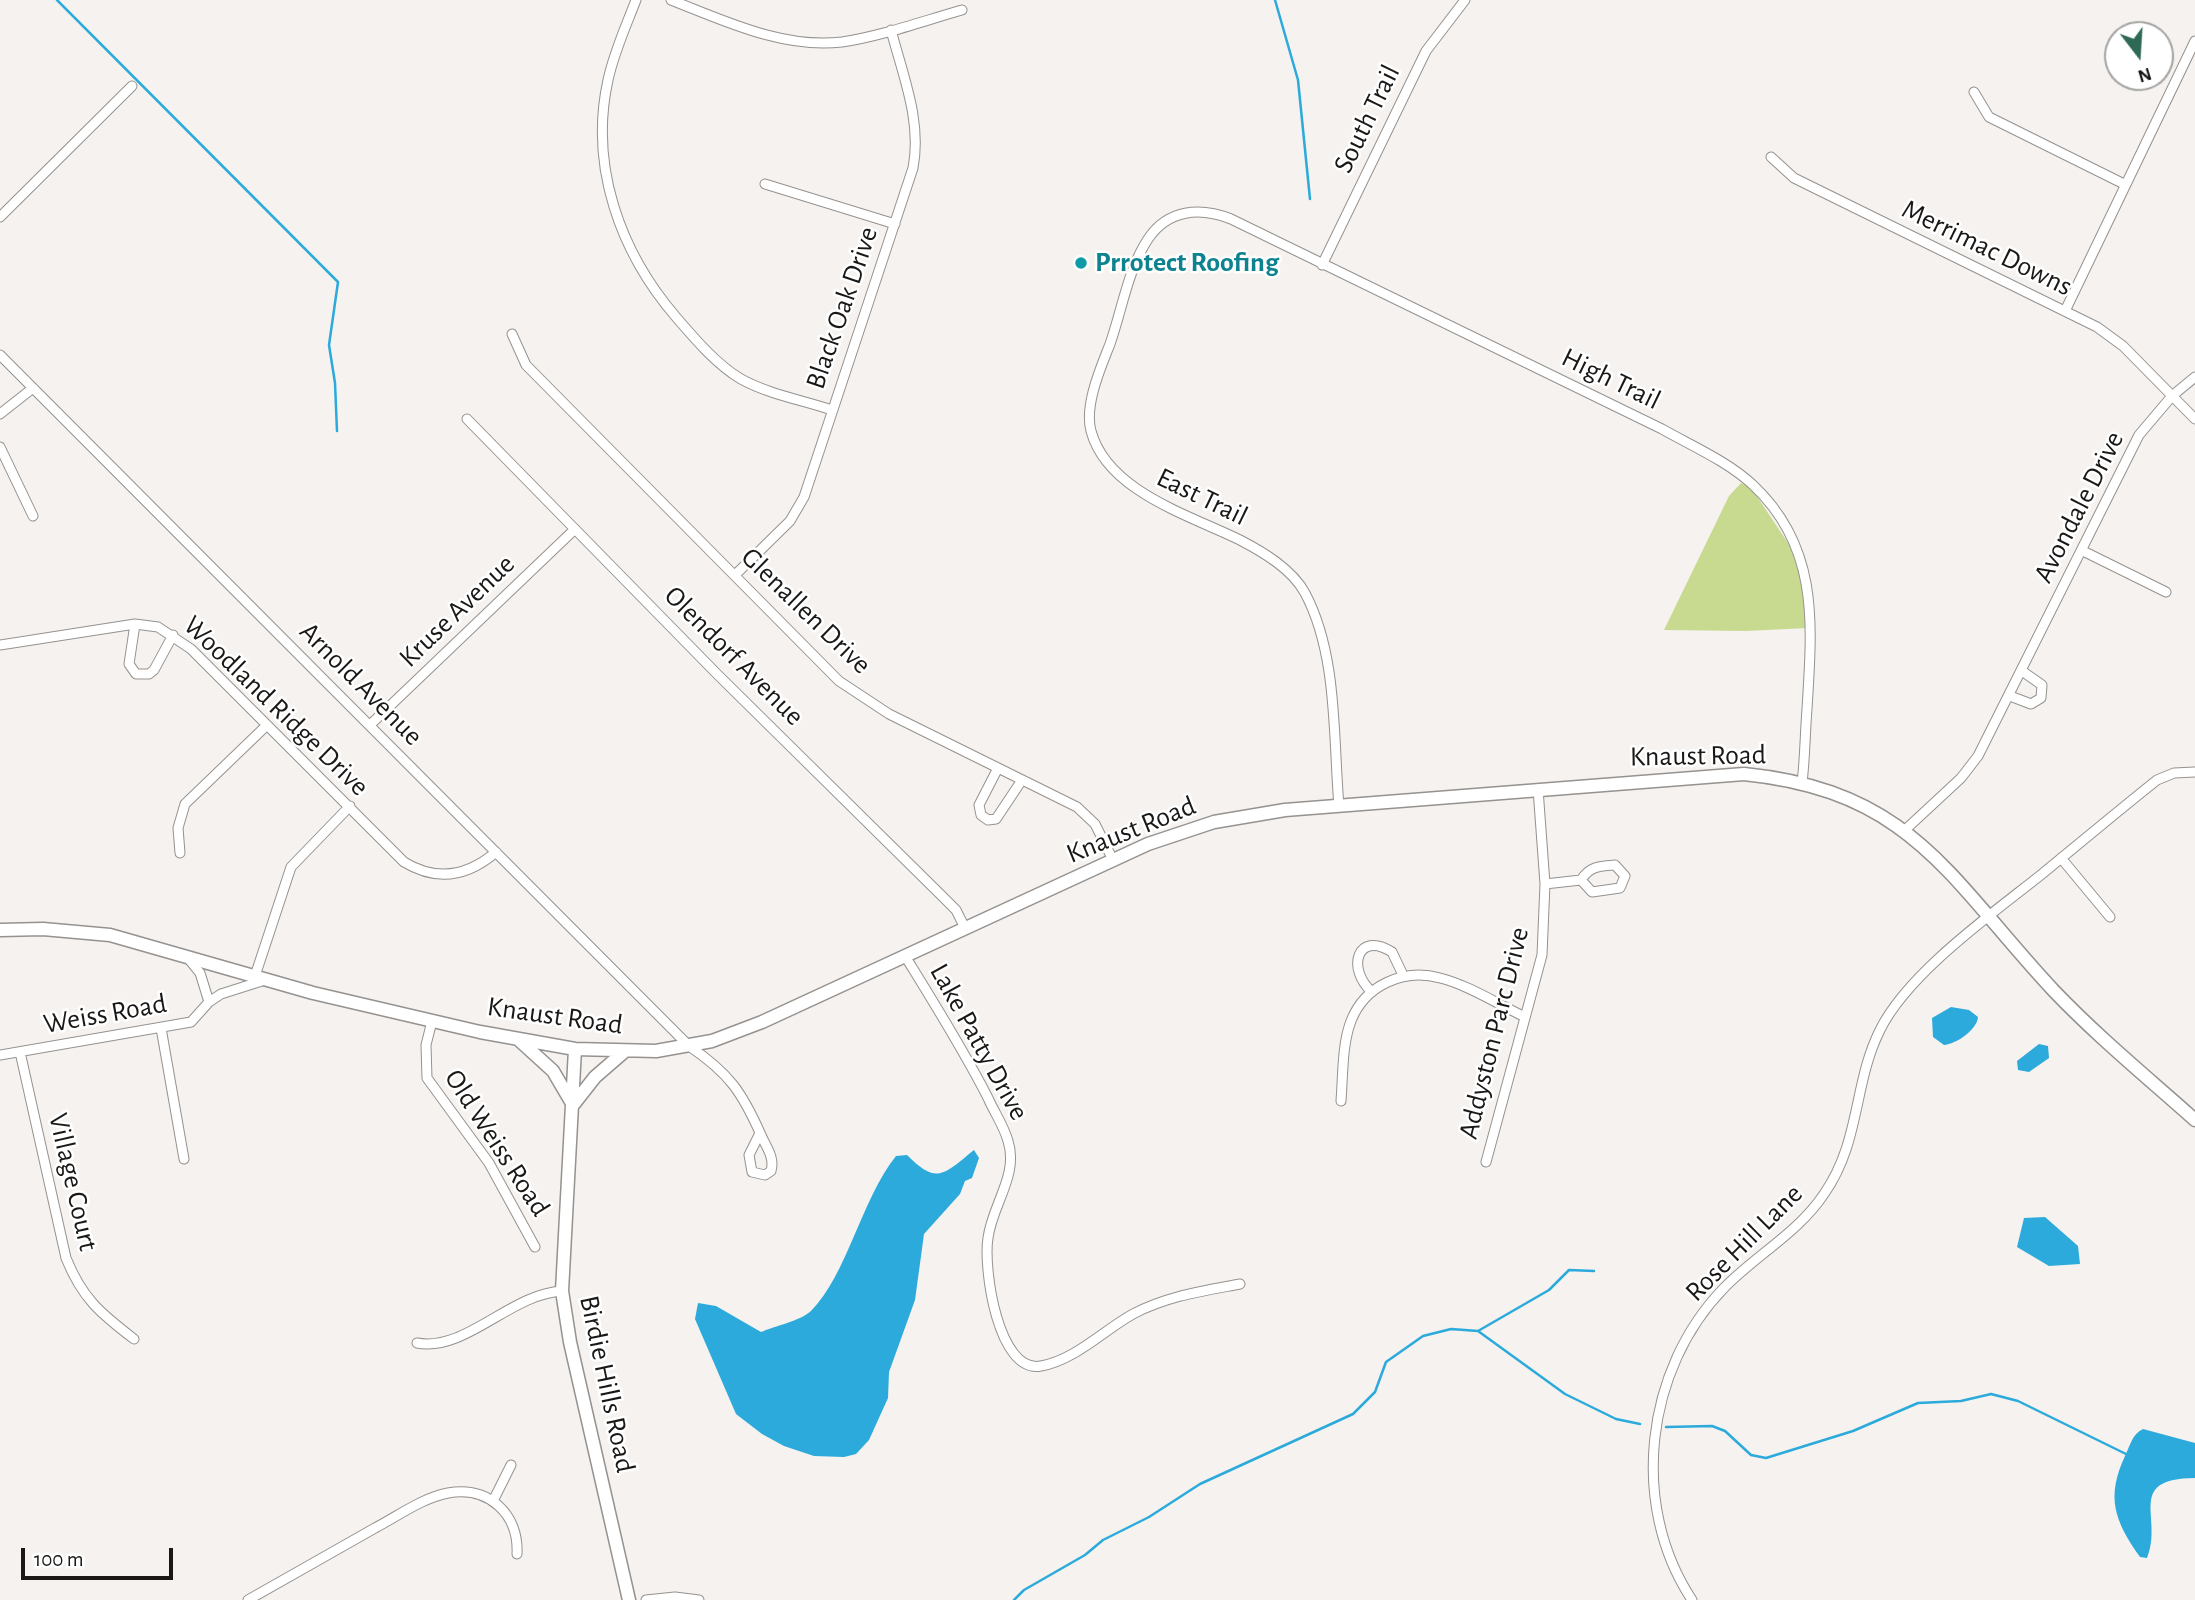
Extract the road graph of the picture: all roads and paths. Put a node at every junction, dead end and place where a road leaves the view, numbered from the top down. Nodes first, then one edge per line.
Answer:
1 (636, 0) edge
2 (671, 0) edge
3 (1465, 0) edge
4 (962, 10) dead end
5 (891, 30) junction
6 (2195, 41) edge
7 (132, 86) dead end
8 (1974, 92) dead end
9 (1771, 157) dead end
10 (765, 184) dead end
11 (2124, 184) junction
12 (0, 217) edge
13 (895, 224) junction
14 (1157, 227) joint
15 (1322, 265) junction
16 (2065, 311) junction
17 (512, 334) dead end
18 (0, 355) edge
19 (2195, 377) edge
20 (33, 388) junction
21 (2172, 396) junction
22 (832, 410) junction
23 (0, 414) edge
24 (467, 419) dead end
25 (2195, 419) edge
26 (0, 447) edge
27 (33, 516) dead end
28 (575, 530) junction
29 (2083, 551) junction
30 (735, 575) junction
31 (2166, 592) dead end
32 (135, 624) junction
33 (173, 635) junction
34 (0, 645) edge
35 (2022, 671) junction
36 (2010, 696) junction
37 (266, 726) junction
38 (370, 726) junction
39 (998, 768) junction
40 (2195, 772) edge
41 (1023, 780) junction
42 (1802, 783) junction
43 (1538, 789) junction
44 (350, 806) junction
45 (1339, 806) junction
46 (1905, 830) junction
47 (496, 852) junction
48 (180, 853) dead end
49 (2061, 858) junction
50 (1113, 860) junction
51 (1581, 880) junction
52 (1545, 884) junction
53 (1989, 916) junction
54 (2110, 916) dead end
55 (965, 928) junction
56 (0, 929) edge
57 (186, 955) junction
58 (905, 956) junction
59 (1403, 975) junction
60 (260, 978) junction
61 (1372, 992) junction
62 (209, 1002) junction
63 (1523, 1016) junction
64 (432, 1021) junction
65 (161, 1028) junction
66 (519, 1040) junction
67 (689, 1046) junction
68 (575, 1049) junction
69 (625, 1051) junction
70 (20, 1052) junction
71 (0, 1055) edge
72 (1341, 1101) dead end
73 (573, 1105) junction
74 (2195, 1120) edge
75 (760, 1133) dead end
76 (184, 1159) dead end
77 (1486, 1162) dead end
78 (535, 1247) dead end
79 (1240, 1284) dead end
80 (562, 1291) junction
81 (134, 1339) dead end
82 (417, 1343) dead end
83 (511, 1465) dead end
84 (492, 1500) junction
85 (517, 1554) dead end
86 (248, 1600) edge
87 (629, 1600) edge
88 (646, 1600) edge
89 (699, 1600) edge
90 (1692, 1600) edge

1 - 22 street
2 - 5 street
3 - 15 street, South Trail
4 - 5 street
5 - 13 street, Black Oak Drive
6 - 11 street
7 - 12 street
8 - 11 street
9 - 16 street, Merrimac Downs
10 - 13 street
11 - 16 street
13 - 22 street, Black Oak Drive
14 - 15 street, High Trail
14 - 45 street, East Trail
15 - 42 street, High Trail
16 - 21 street, Merrimac Downs
17 - 30 street, Glenallen Drive
18 - 20 street, Arnold Avenue
19 - 21 street, Avondale Drive
20 - 23 street
20 - 38 street, Arnold Avenue
21 - 25 street, Merrimac Downs
21 - 29 street, Avondale Drive
22 - 30 street, Black Oak Drive
24 - 28 street, Olendorf Avenue
26 - 27 street
28 - 38 street, Kruse Avenue
28 - 55 street, Olendorf Avenue
29 - 31 street
29 - 35 street, Avondale Drive
30 - 39 street, Glenallen Drive
32 - 33 street, Woodland Ridge Drive
32 - 33 street
32 - 34 street, Woodland Ridge Drive
33 - 37 street, Woodland Ridge Drive
35 - 36 street, Avondale Drive
35 - 36 street
36 - 46 street, Avondale Drive
37 - 44 street, Woodland Ridge Drive
37 - 48 street
38 - 47 street, Arnold Avenue
39 - 41 street, Glenallen Drive
39 - 41 street
40 - 49 street, Rose Hill Lane
41 - 50 street, Glenallen Drive
42 - 43 main road, Knaust Road
42 - 46 main road, Knaust Road
43 - 45 main road, Knaust Road
43 - 52 street, Addyston Parc Drive
44 - 47 street, Woodland Ridge Drive
44 - 60 street
45 - 50 main road, Knaust Road
46 - 53 main road, Knaust Road
47 - 67 street, Arnold Avenue
49 - 53 street, Rose Hill Lane
49 - 54 street
50 - 55 main road, Knaust Road
51 - 51 street
51 - 52 street
52 - 63 street, Addyston Parc Drive
53 - 74 main road, Knaust Road
53 - 90 street, Rose Hill Lane
55 - 58 main road, Knaust Road
56 - 57 main road, Knaust Road
57 - 60 main road, Knaust Road
57 - 62 street, Weiss Road
58 - 67 main road, Knaust Road
58 - 79 street, Lake Patty Drive
59 - 61 street
59 - 61 street
59 - 63 street
60 - 62 street, Weiss Road
60 - 64 main road, Knaust Road
61 - 72 street
62 - 65 street, Weiss Road
63 - 77 street, Addyston Parc Drive
64 - 66 main road, Knaust Road
64 - 78 street, Old Weiss Road
65 - 70 street, Weiss Road
65 - 76 street
66 - 68 main road, Knaust Road
66 - 73 main road
67 - 69 main road, Knaust Road
67 - 75 street, Arnold Avenue
68 - 69 main road, Knaust Road
68 - 73 main road, Birdie Hills Road
69 - 73 main road
70 - 71 street, Weiss Road
70 - 81 street, Village Court
73 - 80 main road, Birdie Hills Road
80 - 82 street
80 - 87 main road, Birdie Hills Road
83 - 84 street
84 - 85 street
84 - 86 street
88 - 89 street

